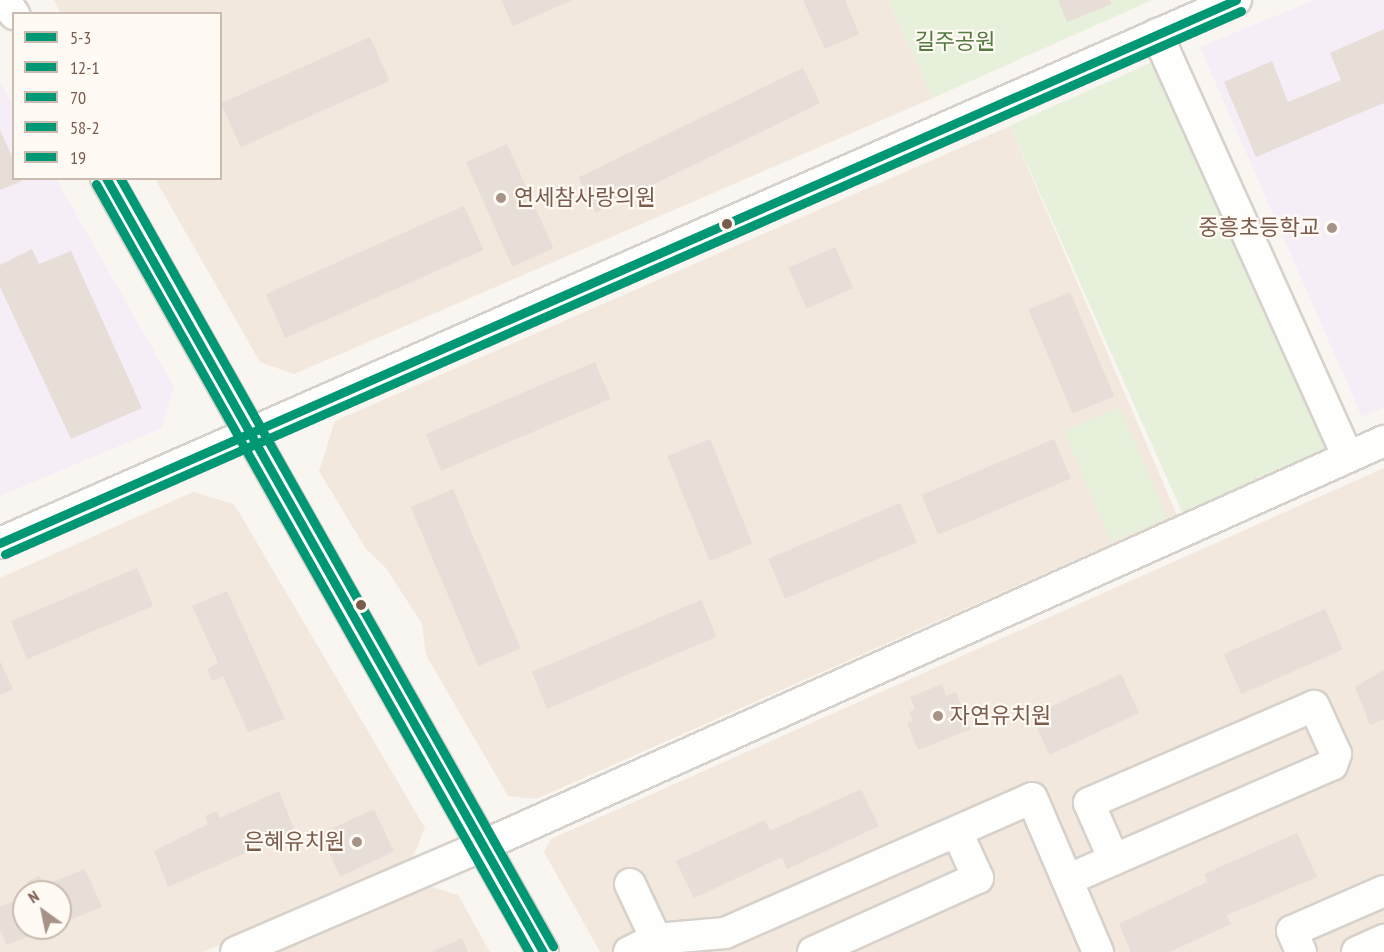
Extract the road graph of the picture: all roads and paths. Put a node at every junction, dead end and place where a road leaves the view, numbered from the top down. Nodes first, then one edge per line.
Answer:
1 (1236, 0) edge
2 (1157, 34) junction
3 (107, 180) edge
4 (250, 435) junction
5 (1384, 441) edge
6 (1348, 457) junction
7 (0, 543) edge
8 (957, 831) junction
9 (482, 846) junction
10 (1114, 860) junction
11 (1067, 880) junction
12 (630, 884) dead end
13 (1384, 891) edge
14 (656, 939) junction
15 (1384, 940) edge
16 (236, 952) edge
17 (543, 952) edge
18 (629, 952) edge
19 (813, 952) edge
20 (1098, 952) edge
21 (1301, 952) edge
22 (1357, 952) edge

1 - 2 street
2 - 4 street
2 - 6 street
3 - 4 street
4 - 7 street
4 - 9 street
5 - 6 street
6 - 9 street
8 - 11 street
8 - 14 street
8 - 19 street
9 - 16 street
9 - 17 street
10 - 10 street
10 - 11 street
11 - 20 street
12 - 14 street
13 - 21 street
14 - 18 street
15 - 22 street

